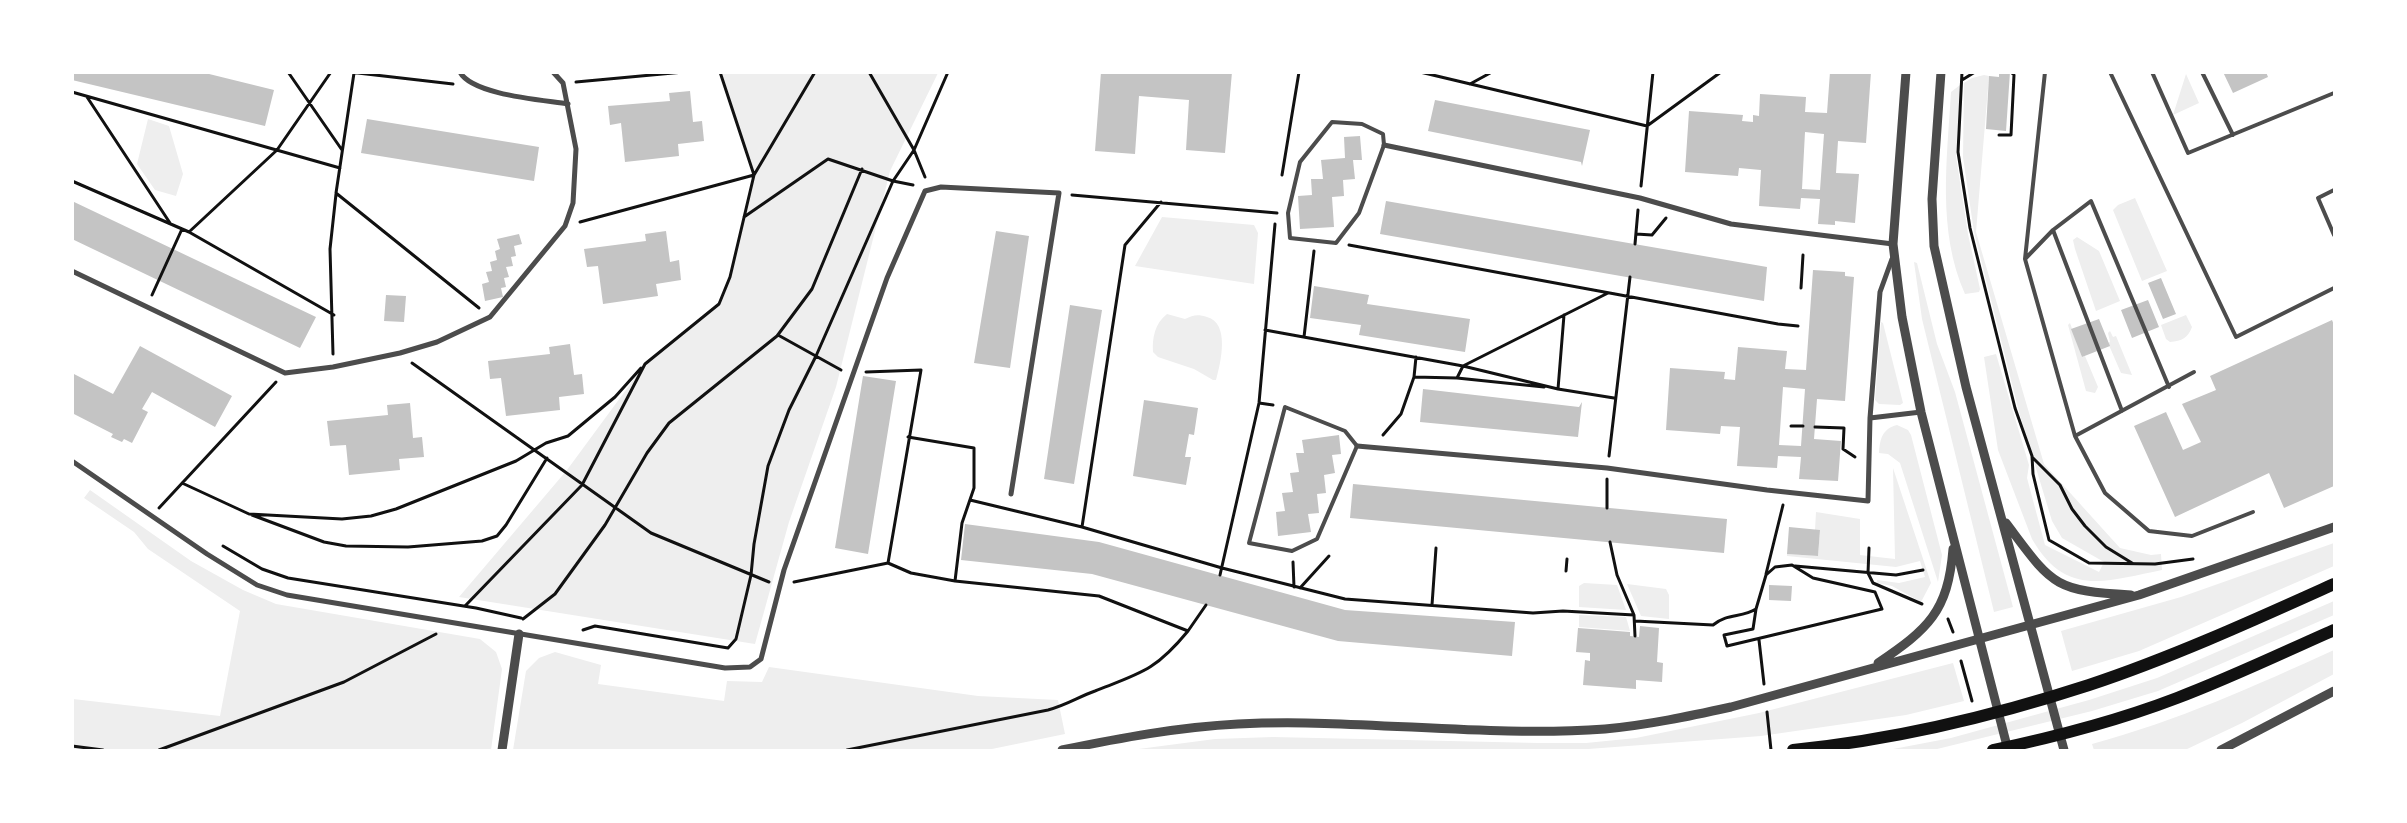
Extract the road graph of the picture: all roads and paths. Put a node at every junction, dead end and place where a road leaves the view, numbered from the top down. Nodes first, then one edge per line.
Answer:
1 (288, 72) edge
2 (331, 72) edge
3 (349, 72) edge
4 (460, 72) edge
5 (553, 72) edge
6 (684, 72) edge
7 (720, 72) edge
8 (814, 72) edge
9 (869, 72) edge
10 (948, 72) edge
11 (1299, 72) edge
12 (1420, 72) edge
13 (1492, 72) edge
14 (1654, 72) edge
15 (1721, 72) edge
16 (1906, 72) edge
17 (1941, 72) edge
18 (1962, 72) edge
19 (1975, 72) edge
20 (2011, 72) edge
21 (2045, 72) edge
22 (2110, 72) edge
23 (2152, 72) edge
24 (2202, 72) edge
25 (354, 73) edge
26 (670, 73) edge
27 (1962, 81) junction
28 (563, 83) junction
29 (1470, 84) junction
30 (475, 86) junction
31 (72, 92) edge
32 (2334, 93) edge
33 (87, 96) junction
34 (309, 103) junction
35 (568, 104) junction
36 (1647, 126) junction
37 (1999, 135) dead end
38 (2233, 135) junction
39 (1384, 145) junction
40 (277, 150) junction
41 (914, 150) junction
42 (343, 151) junction
43 (340, 168) junction
44 (862, 169) junction
45 (754, 175) junction
46 (72, 181) edge
47 (893, 181) junction
48 (922, 182) dead end
49 (1280, 185) dead end
50 (918, 186) dead end
51 (2334, 190) edge
52 (336, 193) junction
53 (1059, 194) junction
54 (1640, 198) junction
55 (1161, 202) junction
56 (1277, 203) dead end
57 (1674, 207) junction
58 (1276, 213) junction
59 (1288, 213) junction
60 (743, 218) junction
61 (171, 224) junction
62 (565, 226) junction
63 (182, 229) junction
64 (2053, 230) junction
65 (189, 232) junction
66 (1636, 234) junction
67 (2334, 235) edge
68 (1315, 240) junction
69 (1336, 242) junction
70 (1635, 244) dead end
71 (1892, 244) junction
72 (1803, 255) dead end
73 (1894, 256) junction
74 (2025, 259) junction
75 (72, 271) edge
76 (1630, 278) dead end
77 (1801, 288) dead end
78 (2334, 288) edge
79 (1608, 293) junction
80 (1627, 296) junction
81 (146, 307) junction
82 (334, 315) junction
83 (1564, 315) junction
84 (490, 317) junction
85 (1798, 326) dead end
86 (1265, 330) junction
87 (778, 335) junction
88 (1304, 337) junction
89 (400, 354) junction
90 (816, 356) junction
91 (1416, 357) junction
92 (645, 364) junction
93 (1463, 366) junction
94 (333, 367) junction
95 (2194, 372) dead end
96 (285, 373) junction
97 (853, 373) junction
98 (1414, 377) junction
99 (1456, 378) junction
100 (2169, 387) junction
101 (1558, 389) junction
102 (1614, 398) junction
103 (2122, 411) junction
104 (1921, 412) junction
105 (1870, 418) junction
106 (1791, 426) dead end
107 (1803, 426) dead end
108 (1815, 427) dead end
109 (2074, 436) junction
110 (908, 437) junction
111 (1357, 446) junction
112 (1371, 447) junction
113 (534, 449) junction
114 (2032, 456) junction
115 (1855, 457) dead end
116 (547, 458) junction
117 (72, 461) edge
118 (1607, 468) junction
119 (182, 483) junction
120 (1786, 492) junction
121 (1011, 494) dead end
122 (970, 500) junction
123 (616, 506) junction
124 (159, 508) junction
125 (1607, 508) dead end
126 (2253, 512) dead end
127 (168, 513) dead end
128 (249, 514) junction
129 (153, 515) junction
130 (2003, 519) junction
131 (2334, 526) edge
132 (1082, 527) junction
133 (1610, 542) dead end
134 (1953, 542) junction
135 (219, 544) dead end
136 (1436, 548) dead end
137 (1869, 548) dead end
138 (1292, 551) junction
139 (1329, 556) dead end
140 (2196, 558) dead end
141 (1567, 559) dead end
142 (888, 563) junction
143 (2137, 565) junction
144 (1792, 566) junction
145 (1222, 568) junction
146 (1923, 570) dead end
147 (1566, 571) dead end
148 (1868, 573) junction
149 (751, 575) junction
150 (1766, 575) junction
151 (1220, 576) dead end
152 (955, 581) junction
153 (2334, 584) edge
154 (780, 586) junction
155 (1294, 587) junction
156 (1300, 588) junction
157 (2139, 595) junction
158 (1206, 605) dead end
159 (1432, 605) junction
160 (464, 606) junction
161 (1925, 606) dead end
162 (1756, 609) junction
163 (1634, 615) junction
164 (1948, 617) dead end
165 (524, 619) junction
166 (532, 621) dead end
167 (1635, 621) junction
168 (2030, 625) junction
169 (1188, 630) junction
170 (2334, 630) edge
171 (439, 632) dead end
172 (578, 632) dead end
173 (1953, 632) dead end
174 (520, 634) junction
175 (1635, 636) dead end
176 (1978, 639) junction
177 (1871, 667) junction
178 (2334, 691) edge
179 (2245, 739) junction
180 (72, 746) edge
181 (103, 750) edge
182 (159, 750) edge
183 (502, 750) edge
184 (848, 750) edge
185 (1062, 750) edge
186 (1793, 750) edge
187 (1993, 750) edge
188 (2008, 750) edge
189 (2064, 750) edge
190 (2221, 750) edge
191 (2232, 750) edge

1 - 34 path
2 - 34 path
3 - 25 path
4 - 30 street
5 - 28 street
6 - 26 path
7 - 45 path
8 - 45 path
9 - 41 path
10 - 41 path
11 - 49 path
12 - 29 path
13 - 29 path
14 - 36 path
15 - 36 path
16 - 71 street
17 - 130 street
18 - 27 path
19 - 27 path
20 - 37 path
21 - 74 lane
22 - 78 lane
23 - 38 lane
24 - 38 lane
25 - 30 path
25 - 42 path
26 - 28 path
27 - 114 path
28 - 35 street
29 - 36 path
30 - 35 street
31 - 33 path
32 - 38 lane
33 - 40 path
33 - 61 path
34 - 40 path
34 - 42 path
35 - 62 street
36 - 54 path
39 - 54 street
39 - 59 lane
39 - 69 lane
40 - 43 path
40 - 65 path
41 - 47 path
41 - 48 path
42 - 43 path
43 - 52 path
44 - 47 path
44 - 60 path
44 - 87 path
45 - 60 path
45 - 62 path
46 - 61 path
47 - 50 path
47 - 90 path
51 - 67 lane
52 - 82 path
52 - 84 path
53 - 55 path
53 - 97 street
53 - 121 street
54 - 57 street
54 - 66 path
55 - 58 path
55 - 132 path
56 - 58 path
57 - 66 path
57 - 71 street
58 - 59 path
58 - 86 path
59 - 68 lane
60 - 92 path
61 - 63 path
62 - 84 street
63 - 65 path
63 - 81 path
64 - 74 lane
64 - 100 lane
64 - 103 lane
65 - 82 path
66 - 70 path
68 - 69 lane
68 - 88 path
69 - 79 path
71 - 73 street
72 - 77 path
73 - 104 street
73 - 105 street
74 - 109 lane
75 - 81 street
76 - 80 path
79 - 80 path
79 - 83 path
80 - 85 path
80 - 102 path
81 - 96 street
82 - 94 path
83 - 93 path
83 - 101 path
84 - 89 street
86 - 88 path
86 - 145 path
87 - 90 path
87 - 123 path
88 - 91 path
89 - 94 street
89 - 113 path
90 - 97 path
90 - 149 path
91 - 93 path
91 - 98 path
92 - 113 path
92 - 160 path
93 - 99 path
93 - 101 path
94 - 96 street
95 - 100 lane
96 - 119 path
97 - 110 path
97 - 154 street
98 - 99 path
98 - 112 path
99 - 101 path
100 - 103 lane
101 - 102 path
102 - 118 path
103 - 109 lane
104 - 105 street
104 - 134 street
105 - 120 street
106 - 107 path
108 - 115 path
109 - 126 lane
110 - 122 path
110 - 142 path
111 - 112 street
111 - 138 lane
111 - 138 lane
112 - 118 street
113 - 116 path
113 - 128 path
114 - 143 path
114 - 143 path
116 - 123 path
116 - 128 path
117 - 129 street
118 - 120 street
118 - 125 path
119 - 124 path
119 - 128 path
120 - 150 path
122 - 132 path
122 - 152 path
123 - 149 path
123 - 165 path
124 - 127 path
124 - 129 path
129 - 174 street
130 - 157 street
130 - 168 street
131 - 157 street
132 - 145 path
133 - 163 path
134 - 176 street
134 - 177 street
135 - 160 path
136 - 159 path
137 - 148 path
138 - 155 path
139 - 156 path
140 - 143 path
141 - 147 path
142 - 152 path
142 - 154 path
144 - 148 path
144 - 150 path
144 - 162 path
145 - 151 path
145 - 155 path
146 - 148 path
148 - 161 path
149 - 154 path
149 - 172 path
150 - 162 path
152 - 169 path
153 - 186 main road
154 - 174 street
155 - 156 path
156 - 159 path
157 - 168 street
158 - 169 path
159 - 163 path
160 - 165 path
162 - 167 path
163 - 167 path
164 - 173 path
165 - 166 path
167 - 175 path
168 - 176 street
168 - 189 street
169 - 184 path
170 - 187 main road
171 - 182 path
174 - 183 street
176 - 177 street
176 - 188 street
177 - 185 street
178 - 179 street
179 - 190 street
179 - 191 street
180 - 181 path

